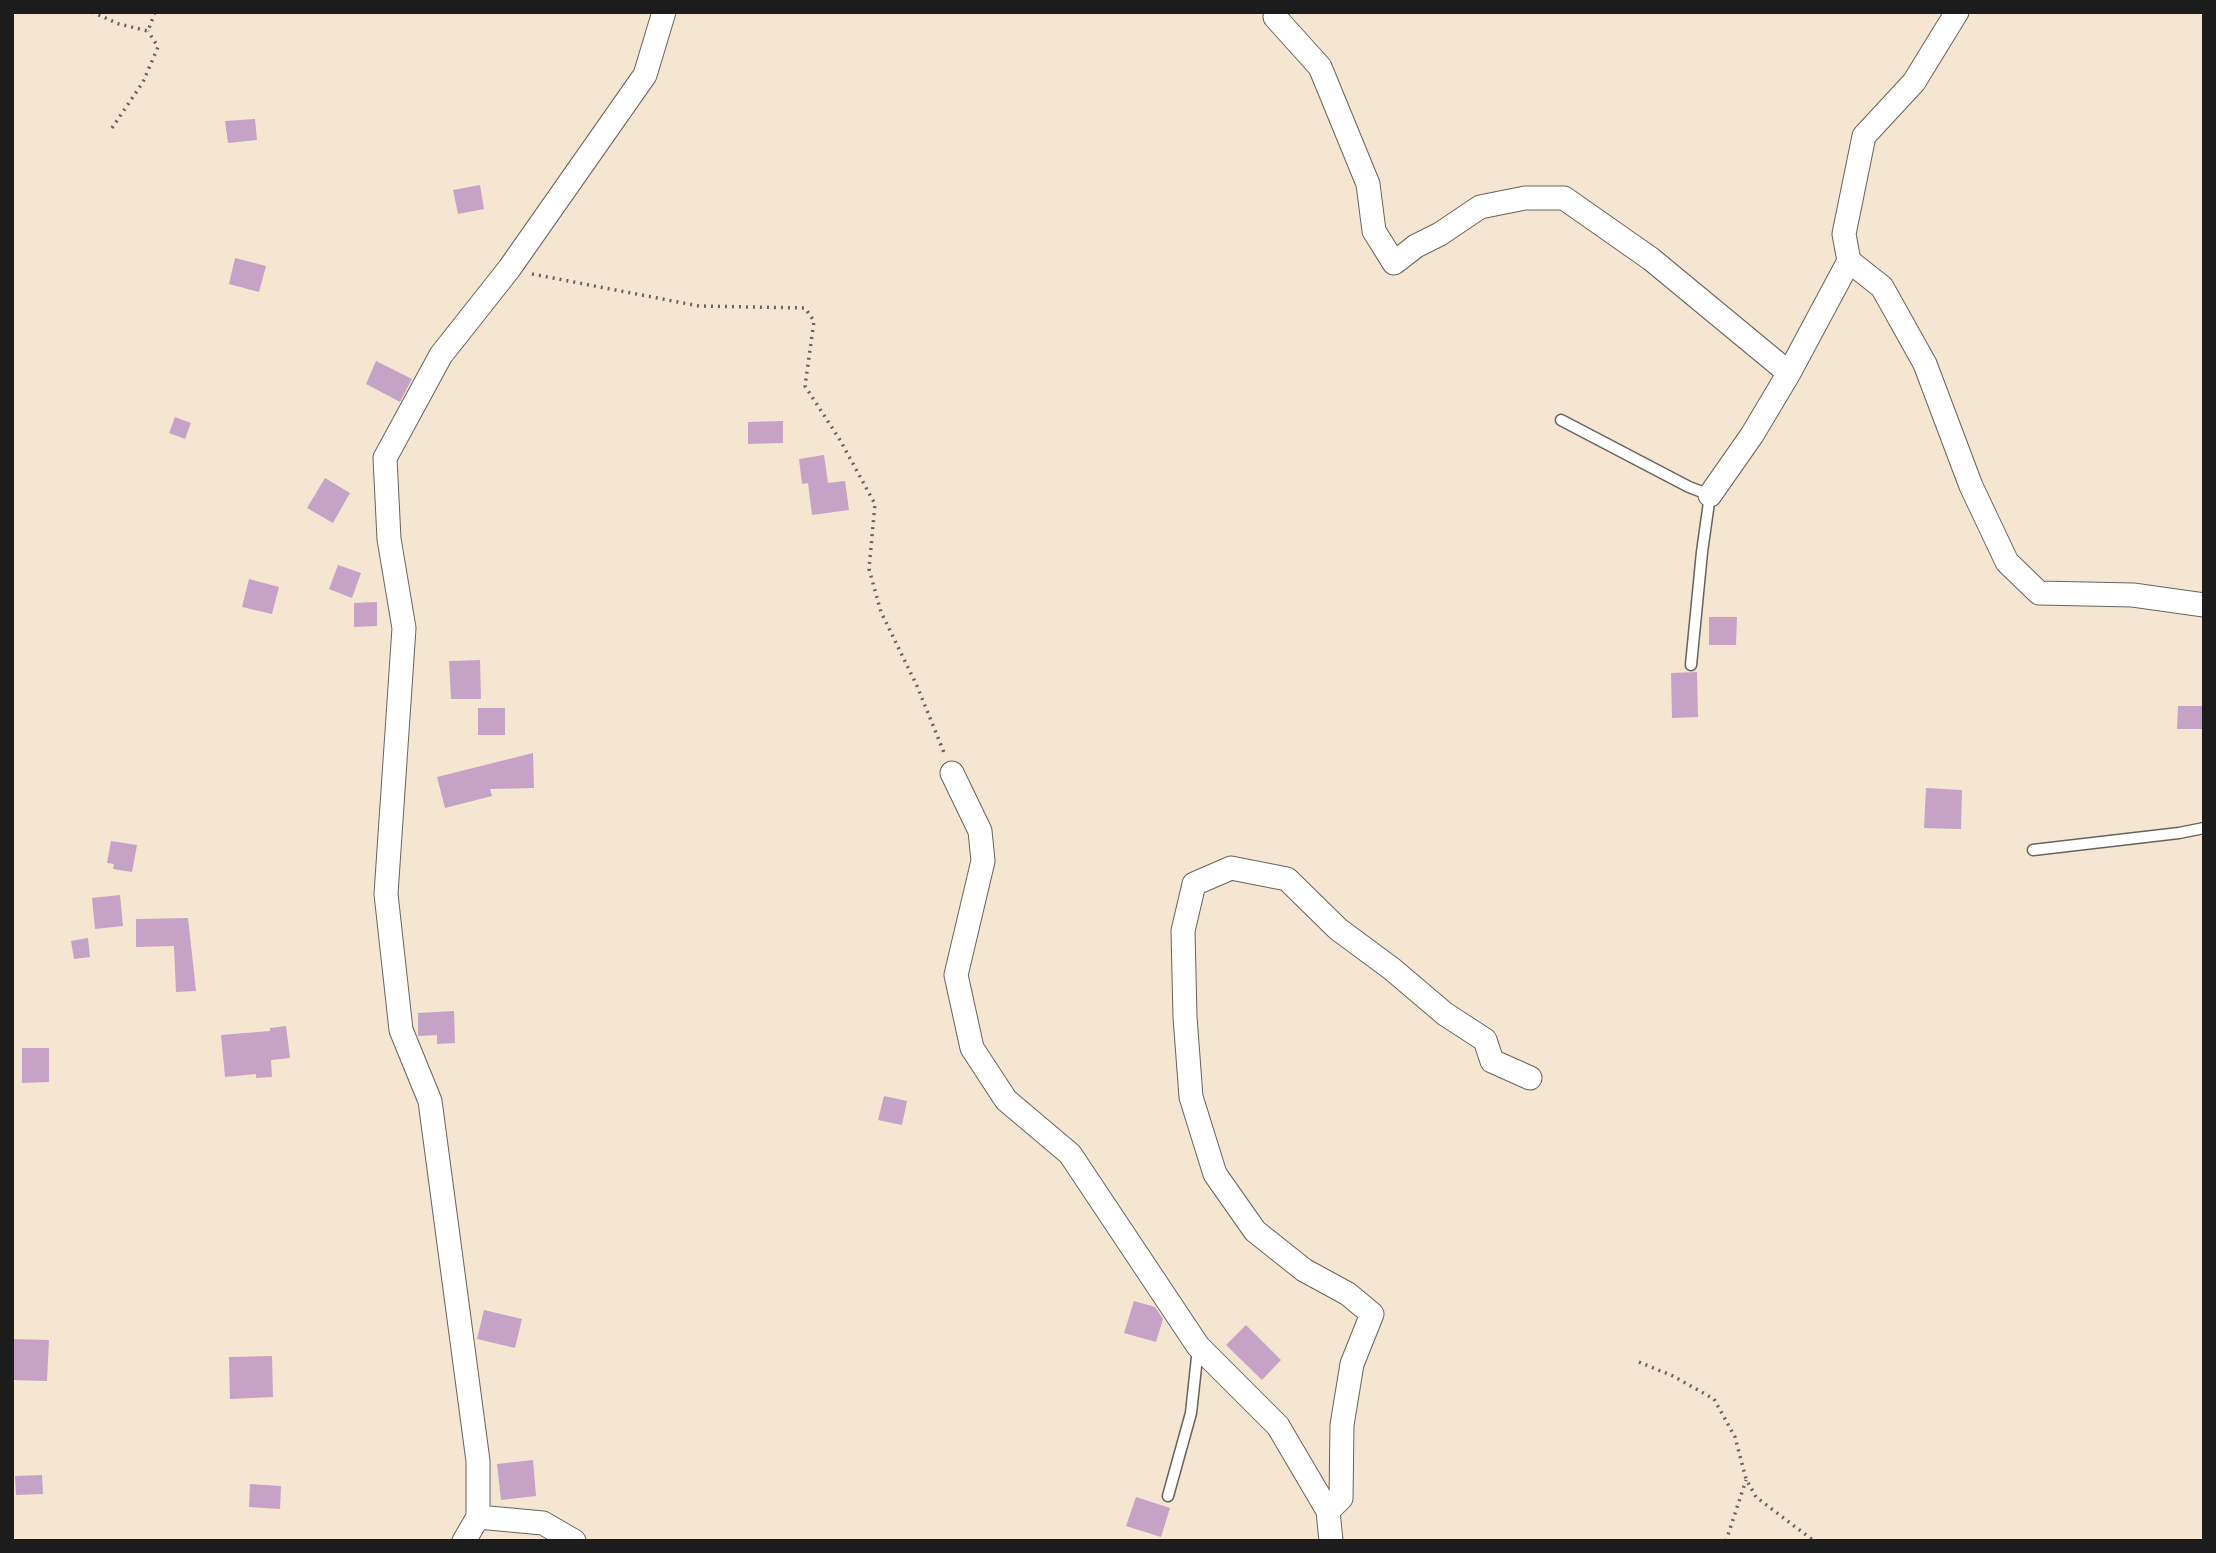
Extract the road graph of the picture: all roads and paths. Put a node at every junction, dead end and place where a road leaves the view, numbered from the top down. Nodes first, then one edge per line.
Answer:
1 (92, 12) edge
2 (155, 12) edge
3 (664, 12) edge
4 (1957, 12) edge
5 (1275, 17) dead end
6 (148, 31) junction
7 (112, 128) dead end
8 (1849, 261) junction
9 (509, 269) junction
10 (1789, 373) junction
11 (1562, 420) dead end
12 (1710, 495) junction
13 (2204, 605) edge
14 (1692, 665) dead end
15 (952, 773) joint
16 (2204, 828) edge
17 (2033, 850) dead end
18 (1530, 1079) dead end
19 (1198, 1346) junction
20 (1639, 1362) dead end
21 (1746, 1479) junction
22 (1168, 1496) dead end
23 (1328, 1511) junction
24 (478, 1517) junction
25 (464, 1541) edge
26 (574, 1541) edge
27 (1331, 1541) edge
28 (1726, 1541) edge
29 (1814, 1541) edge

1 - 6 path
2 - 6 path
3 - 9 street
4 - 8 street
5 - 10 street
6 - 7 path
8 - 10 street
8 - 13 street
9 - 15 path
9 - 24 street
10 - 12 street
11 - 12 lane
12 - 14 lane
15 - 19 street
16 - 17 lane
18 - 23 street
19 - 22 lane
19 - 23 street
20 - 21 path
21 - 28 path
21 - 29 path
23 - 27 street
24 - 25 street
24 - 26 street

